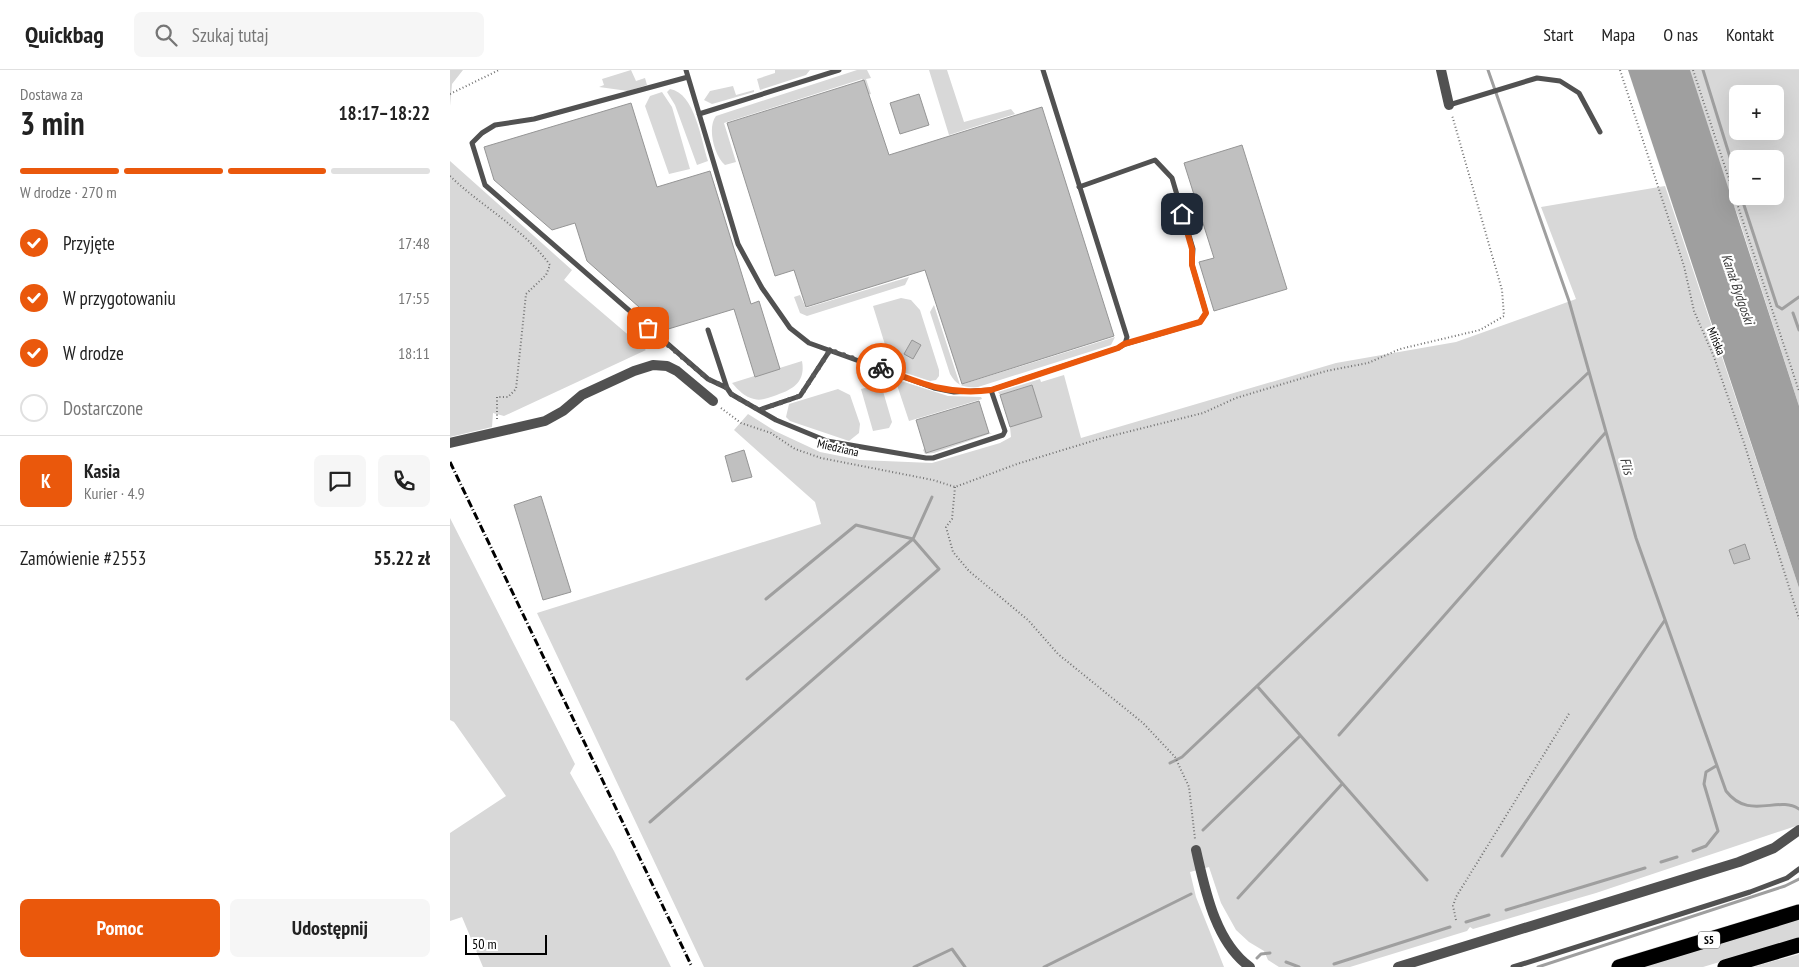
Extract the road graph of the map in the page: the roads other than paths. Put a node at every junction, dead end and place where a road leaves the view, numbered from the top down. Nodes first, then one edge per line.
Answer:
1 (686, 70) edge
2 (816, 70) edge
3 (839, 70) edge
4 (1043, 70) edge
5 (1441, 70) edge
6 (818, 76) junction
7 (688, 77) junction
8 (1449, 105) joint
9 (699, 114) junction
10 (1600, 132) dead end
11 (1079, 187) junction
12 (708, 330) dead end
13 (1124, 344) junction
14 (830, 350) junction
15 (727, 388) junction
16 (991, 390) junction
17 (713, 401) road end
18 (759, 410) junction
19 (450, 442) edge
20 (1799, 830) edge
21 (1196, 850) road end
22 (1799, 869) edge
23 (1799, 912) edge
24 (1799, 945) edge
25 (1250, 967) edge
26 (1398, 967) edge
27 (1514, 967) edge
28 (1619, 967) edge
29 (1725, 967) edge

1 - 7 lane
2 - 6 lane
3 - 6 lane
4 - 11 lane
5 - 8 street
6 - 9 lane
7 - 9 lane
7 - 15 lane
8 - 10 lane
9 - 14 lane
11 - 13 lane
11 - 13 lane
12 - 15 lane
13 - 16 lane
14 - 16 lane
14 - 18 lane
15 - 18 lane
16 - 18 lane
17 - 19 street
20 - 26 street
21 - 25 street
22 - 27 lane
23 - 28 highway, S5
24 - 29 highway

